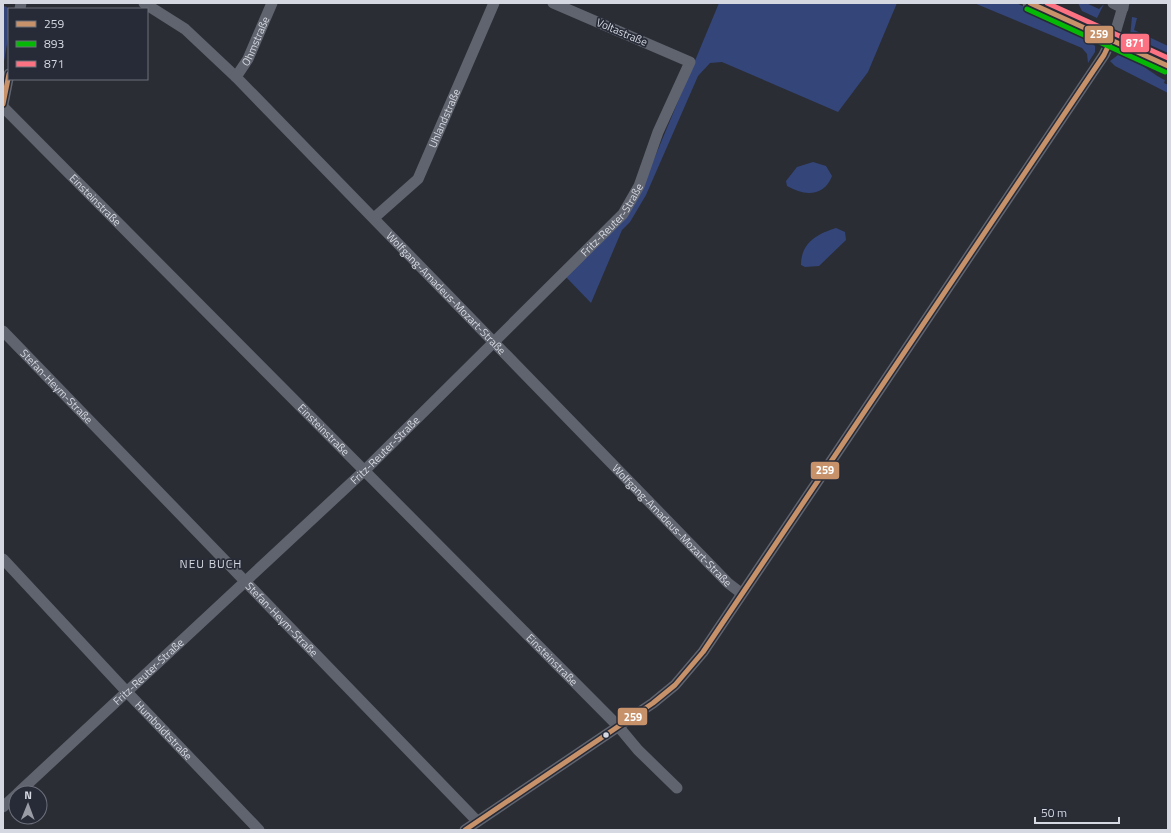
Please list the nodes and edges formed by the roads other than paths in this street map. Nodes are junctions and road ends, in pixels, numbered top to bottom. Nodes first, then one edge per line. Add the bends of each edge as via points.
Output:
1 (144, 3) edge
2 (272, 3) edge
3 (494, 3) edge
4 (553, 3) edge
5 (1030, 3) edge
6 (1120, 5) edge
7 (1111, 40) junction
8 (690, 62) joint
9 (1168, 66) edge
10 (236, 77) junction
11 (8, 79) edge
12 (3, 104) edge
13 (3, 107) edge
14 (374, 218) junction
15 (3, 331) edge
16 (494, 342) junction
17 (365, 470) junction
18 (3, 559) edge
19 (246, 582) junction
20 (741, 593) junction
21 (126, 691) junction
22 (618, 726) junction
23 (27, 785) edge
24 (677, 788) dead end
25 (477, 821) junction
26 (259, 830) edge
27 (465, 830) edge

1 - 10 street, Wolfgang-Amadeus-Mozart-Straße via 185,29
2 - 10 street, Ohmstraße via 248,59
3 - 14 street, Uhlandstraße via 418,179
4 - 8 street, Voltastraße
5 - 7 main road
6 - 7 street
7 - 9 main road
7 - 20 street
8 - 16 street, Fritz-Reuter-Straße via 658,132 639,186 623,214
10 - 14 street, Wolfgang-Amadeus-Mozart-Straße
11 - 12 street
13 - 17 street, Einsteinstraße
14 - 16 street, Wolfgang-Amadeus-Mozart-Straße
15 - 19 street, Stefan-Heym-Straße
16 - 17 street, Fritz-Reuter-Straße
16 - 20 street, Wolfgang-Amadeus-Mozart-Straße via 728,583
17 - 19 street, Fritz-Reuter-Straße
17 - 22 street, Einsteinstraße
18 - 21 street, Humboldtstraße
19 - 21 street, Fritz-Reuter-Straße
19 - 25 street, Stefan-Heym-Straße
20 - 22 street via 686,674 653,703
21 - 23 street, Fritz-Reuter-Straße
21 - 26 street, Humboldtstraße
22 - 24 street, Einsteinstraße via 638,750
22 - 25 street
25 - 27 street

